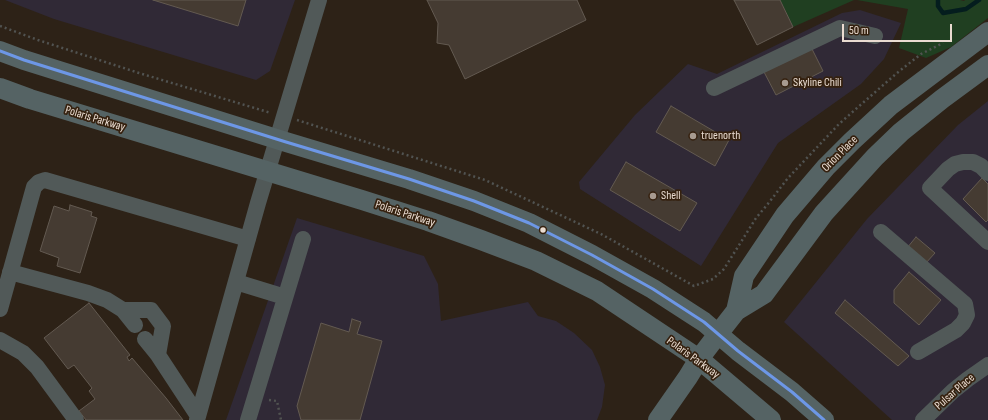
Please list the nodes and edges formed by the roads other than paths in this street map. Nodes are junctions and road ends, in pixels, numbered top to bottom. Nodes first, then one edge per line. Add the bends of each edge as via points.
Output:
1 (319, 0) edge
2 (988, 32) edge
3 (875, 36) dead end
4 (0, 51) edge
5 (988, 65) edge
6 (0, 88) edge
7 (714, 88) dead end
8 (277, 140) junction
9 (268, 172) junction
10 (988, 173) edge
11 (881, 232) dead end
12 (248, 239) junction
13 (303, 239) dead end
14 (988, 242) edge
15 (10, 272) junction
16 (236, 282) junction
17 (285, 297) junction
18 (0, 309) edge
19 (122, 310) junction
20 (736, 311) junction
21 (134, 325) dead end
22 (718, 334) junction
23 (146, 339) dead end
24 (0, 340) edge
25 (918, 352) dead end
26 (158, 355) junction
27 (699, 359) junction
28 (988, 365) edge
29 (198, 418) edge
30 (76, 420) edge
31 (248, 420) edge
32 (658, 420) edge
33 (771, 420) edge
34 (824, 420) edge
35 (923, 420) edge

1 - 8 street
2 - 20 main road, Orion Place via 891,105 826,167 785,215 744,276
3 - 7 street via 840,28
4 - 8 main road
5 - 20 main road, Orion Place via 936,103 875,157 824,213 764,294
6 - 9 main road, Polaris Parkway
8 - 9 street
8 - 22 main road via 409,179 529,223 653,289
9 - 12 street
9 - 27 main road, Polaris Parkway via 428,221 536,261 597,291
10 - 14 street via 973,162 955,164 930,188
11 - 25 street via 965,304 967,315 963,324
12 - 15 street via 45,180 34,187
12 - 16 street
13 - 17 street
15 - 18 street
15 - 19 street via 88,293 107,300
16 - 17 street
16 - 29 street
17 - 31 street
19 - 21 street
19 - 26 street via 151,310 163,326
20 - 22 main road, Orion Place
22 - 27 main road, Orion Place
22 - 34 main road
23 - 26 street
24 - 30 street via 23,352
26 - 29 street
27 - 32 main road, Orion Place
27 - 33 main road, Polaris Parkway
28 - 35 street, Pulsar Place via 953,391

